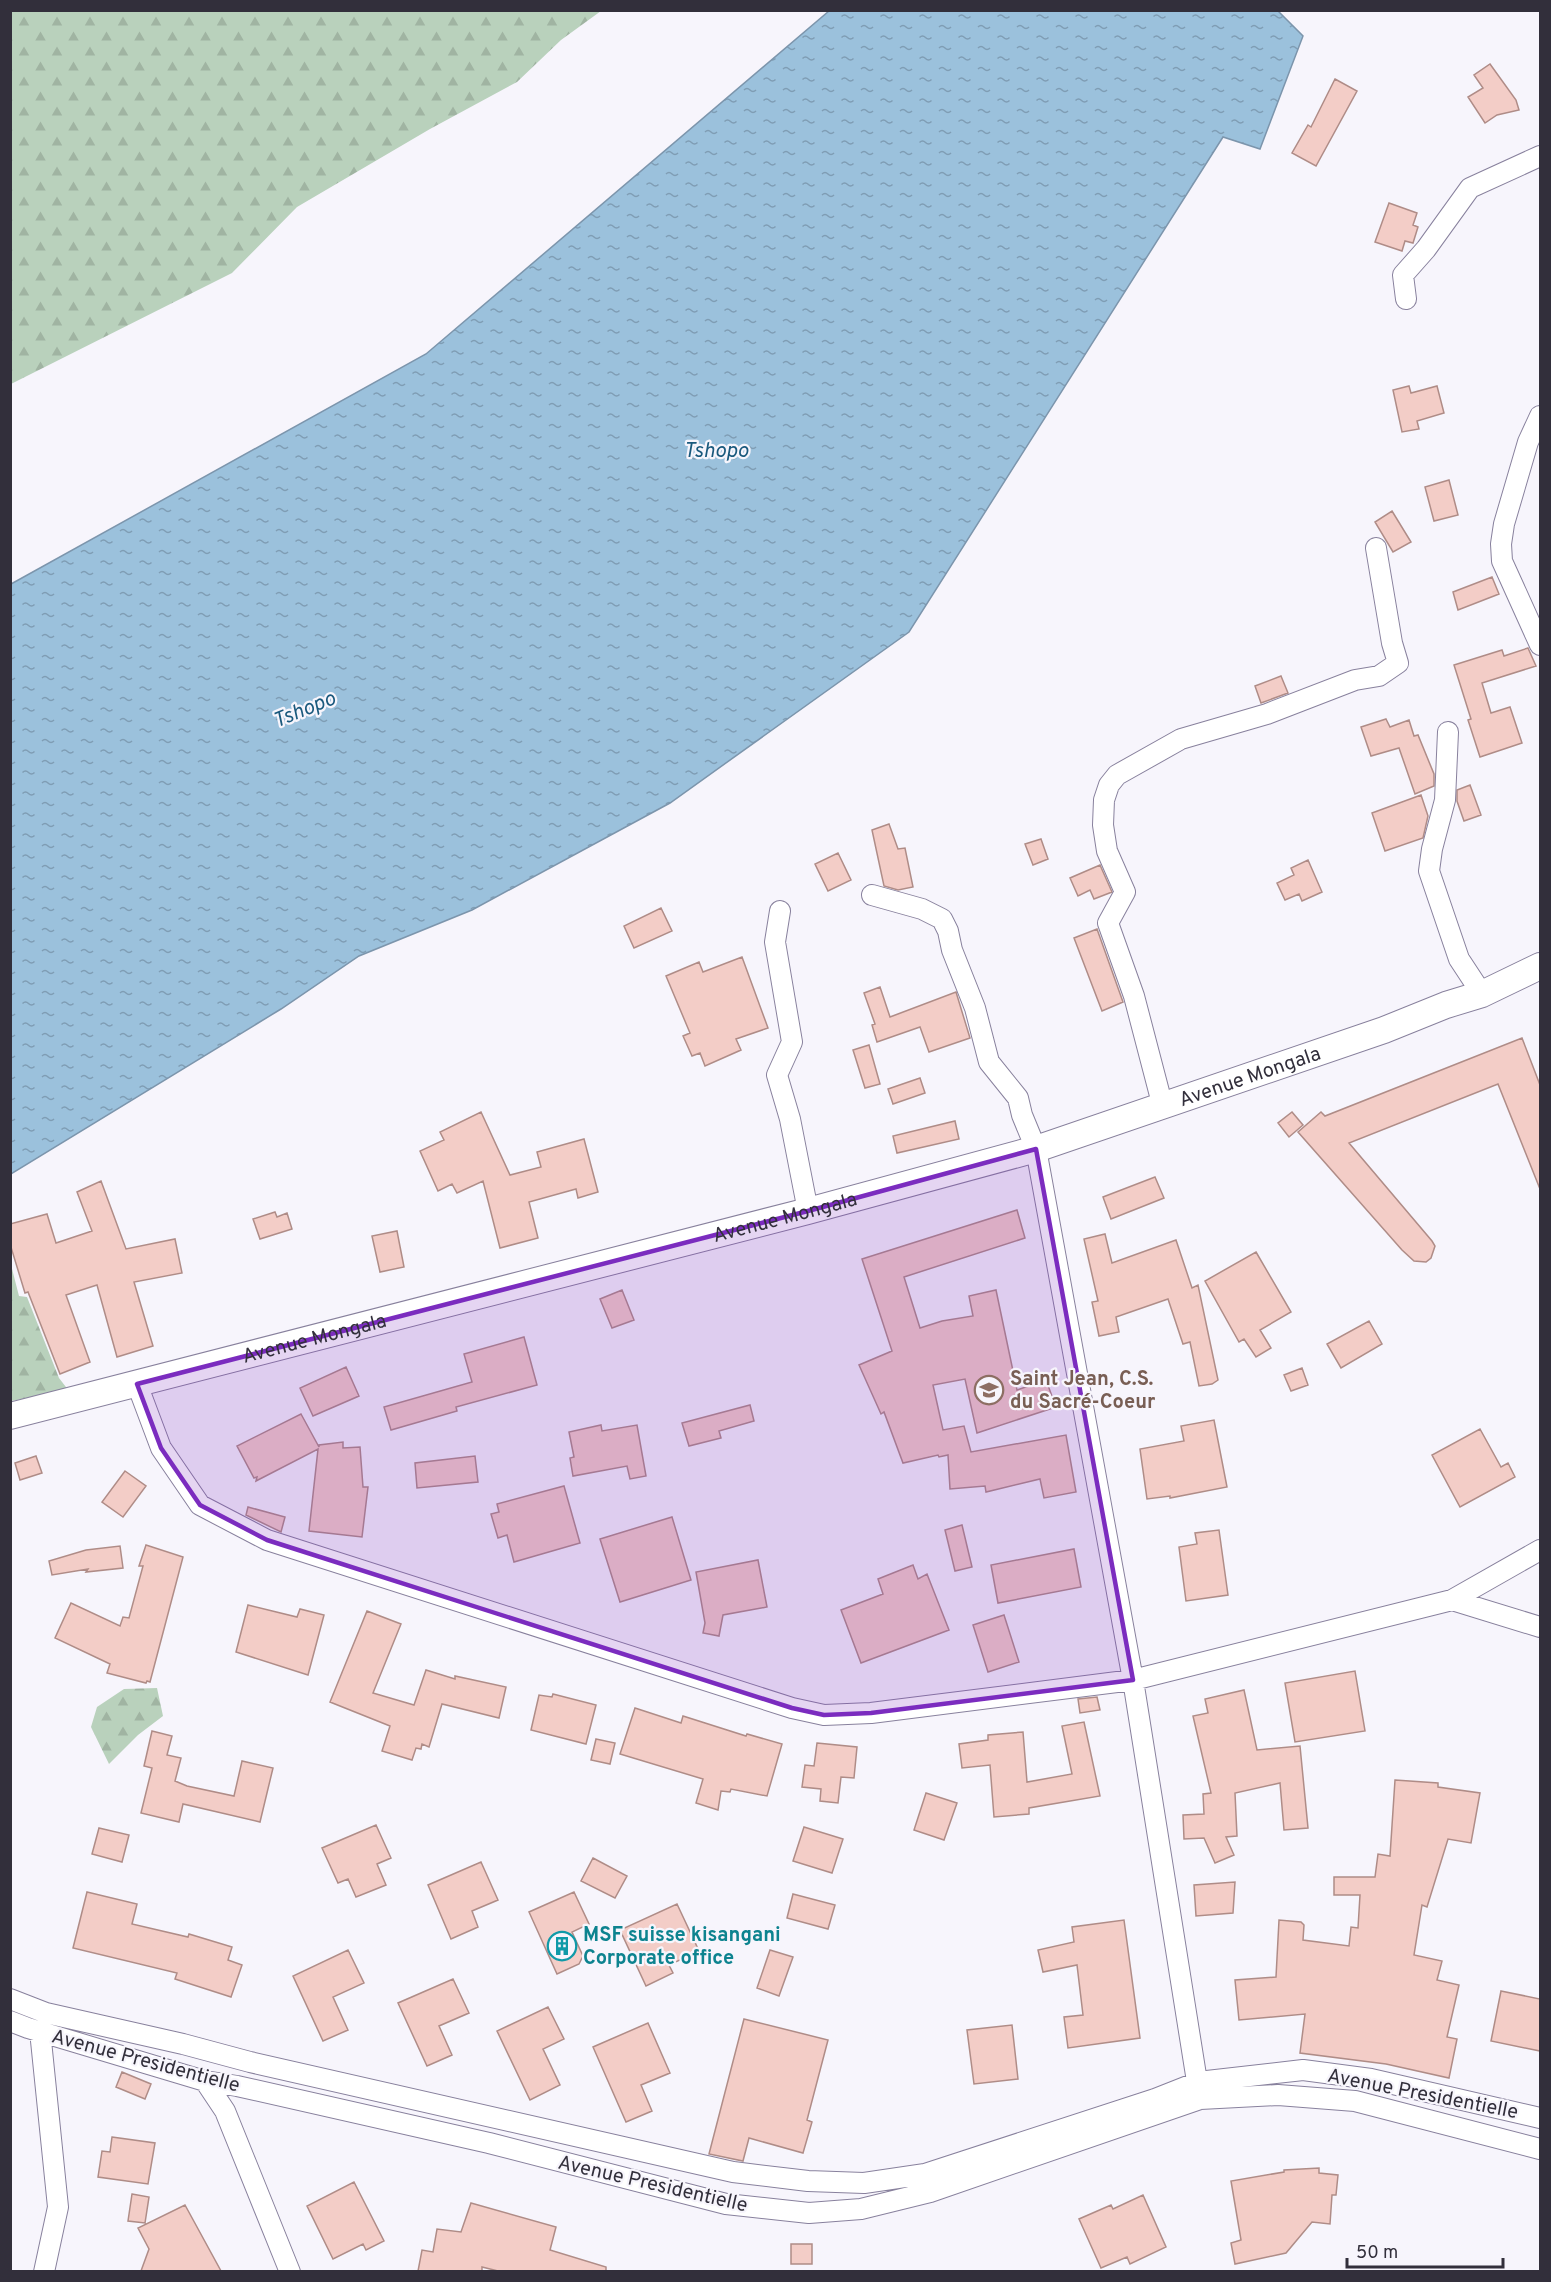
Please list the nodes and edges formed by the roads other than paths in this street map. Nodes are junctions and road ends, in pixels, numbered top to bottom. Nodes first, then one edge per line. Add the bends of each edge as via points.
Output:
1 (1540, 156) edge
2 (1406, 299) dead end
3 (1540, 416) edge
4 (1376, 548) dead end
5 (1540, 645) edge
6 (1448, 732) dead end
7 (872, 895) dead end
8 (780, 911) dead end
9 (1540, 966) edge
10 (1482, 994) junction
11 (1163, 1107) junction
12 (1036, 1149) junction
13 (808, 1211) junction
14 (137, 1384) junction
15 (10, 1416) edge
16 (1540, 1551) edge
17 (1452, 1600) junction
18 (1540, 1627) edge
19 (1133, 1680) junction
20 (10, 1999) edge
21 (10, 2021) edge
22 (40, 2031) junction
23 (250, 2062) junction
24 (205, 2080) junction
25 (237, 2086) junction
26 (1199, 2090) junction
27 (1540, 2118) edge
28 (1540, 2149) edge
29 (733, 2172) junction
30 (927, 2183) junction
31 (726, 2204) junction
32 (44, 2271) edge
33 (290, 2271) edge

1 - 2 street via 1470,188 1403,275
3 - 5 street via 1528,442 1501,544 1502,561
4 - 11 street via 1398,663 1379,676 1354,680 1267,714 1180,739 1117,775 1109,785 1103,825 1107,851 1125,892 1108,923 1134,996
6 - 10 street via 1445,800 1429,871 1459,959
7 - 12 street via 942,919 975,1008 989,1062 1018,1098
8 - 13 street via 775,942 792,1042 777,1076 790,1119
9 - 10 street, Avenue Mongala
10 - 11 street, Avenue Mongala
11 - 12 street, Avenue Mongala
12 - 13 street, Avenue Mongala
12 - 19 street
13 - 14 street, Avenue Mongala
14 - 15 street, Avenue Mongala
14 - 19 street via 161,1448 200,1505 267,1540 792,1708 824,1715 871,1713
16 - 17 street
17 - 18 street
17 - 19 street
19 - 26 street
20 - 23 street, Avenue Presidentielle via 46,2013
21 - 22 street, Avenue Presidentielle
22 - 24 street, Avenue Presidentielle
22 - 32 street via 58,2208
23 - 25 street
23 - 29 street, Avenue Presidentielle
24 - 25 street, Avenue Presidentielle
24 - 33 street via 225,2111
25 - 31 street, Avenue Presidentielle
26 - 27 street, Avenue Presidentielle via 1303,2070 1371,2079
26 - 28 street, Avenue Presidentielle via 1354,2101
26 - 30 street, Avenue Presidentielle
29 - 30 street, Avenue Presidentielle via 808,2181
29 - 31 street
30 - 31 street, Avenue Presidentielle via 861,2209 819,2212

